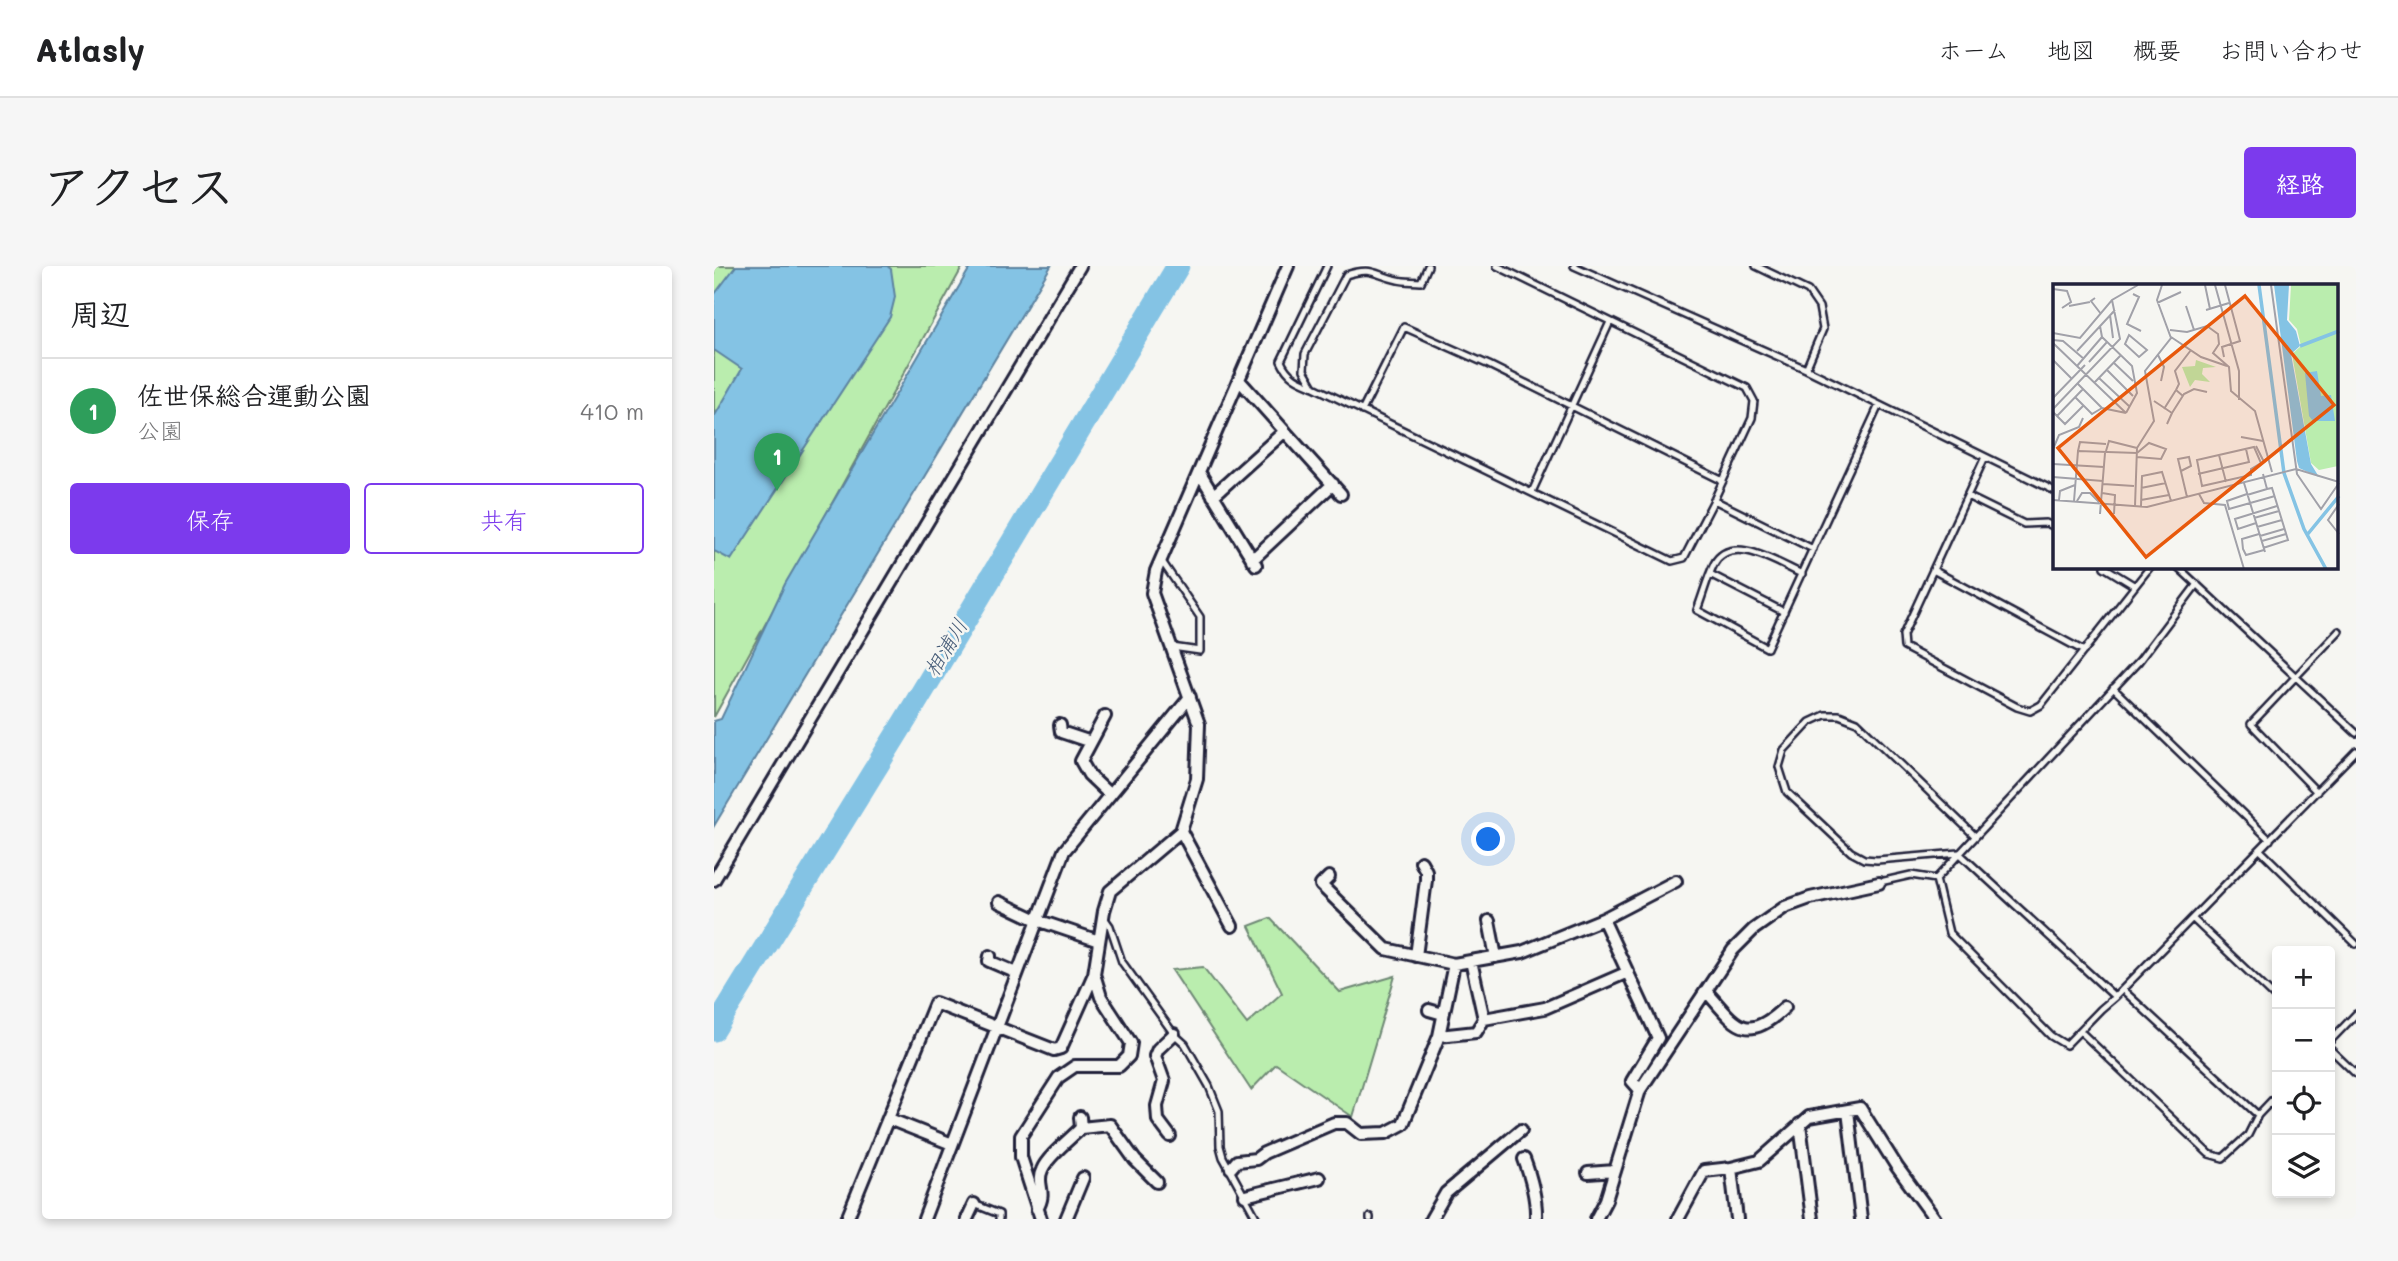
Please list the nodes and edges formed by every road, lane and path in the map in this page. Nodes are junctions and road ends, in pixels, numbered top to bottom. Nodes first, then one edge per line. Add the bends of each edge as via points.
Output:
1 (1080, 266) edge
2 (1288, 266) edge
3 (1327, 266) edge
4 (1428, 266) edge
5 (1497, 266) edge
6 (1574, 266) edge
7 (1756, 266) edge
8 (1373, 267) edge
9 (1610, 323) junction
10 (1806, 369) junction
11 (1239, 380) junction
12 (1314, 387) junction
13 (1879, 405) junction
14 (1570, 407) junction
15 (1362, 411) junction
16 (1285, 431) junction
17 (1985, 457) junction
18 (1199, 472) junction
19 (1723, 481) junction
20 (1333, 484) junction
21 (2053, 490) edge
22 (1532, 492) junction
23 (1341, 494) dead end
24 (1213, 496) junction
25 (1967, 496) junction
26 (1714, 500) junction
27 (2053, 526) edge
28 (1813, 549) junction
29 (1161, 560) junction
30 (2107, 569) edge
31 (2148, 569) edge
32 (2180, 569) edge
33 (1933, 570) junction
34 (1710, 574) junction
35 (1802, 574) junction
36 (2197, 584) junction
37 (2135, 586) junction
38 (1784, 612) junction
39 (2339, 631) dead end
40 (1172, 647) junction
41 (2084, 651) junction
42 (2296, 676) junction
43 (2113, 688) junction
44 (1190, 697) junction
45 (1105, 716) dead end
46 (1060, 725) dead end
47 (2356, 733) edge
48 (1091, 742) junction
49 (2356, 751) edge
50 (2316, 792) junction
51 (1110, 795) junction
52 (1181, 831) junction
53 (1975, 836) junction
54 (2270, 840) junction
55 (2260, 850) junction
56 (1959, 853) junction
57 (1421, 862) dead end
58 (1329, 877) dead end
59 (1936, 879) junction
60 (714, 880) edge
61 (1676, 881) dead end
62 (1879, 883) joint
63 (999, 902) dead end
64 (1103, 916) junction
65 (1603, 919) junction
66 (2193, 919) junction
67 (1037, 920) junction
68 (1489, 921) dead end
69 (1231, 926) dead end
70 (1099, 942) junction
71 (2356, 943) edge
72 (1416, 956) junction
73 (1496, 957) junction
74 (989, 961) dead end
75 (1471, 961) junction
76 (1454, 964) junction
77 (1628, 972) junction
78 (1017, 973) junction
79 (1094, 974) junction
80 (2124, 991) junction
81 (1706, 992) junction
82 (2272, 994) edge
83 (2115, 997) junction
84 (1785, 1007) dead end
85 (1429, 1010) dead end
86 (1444, 1014) junction
87 (2356, 1014) edge
88 (1484, 1019) junction
89 (996, 1028) junction
90 (2080, 1031) junction
91 (1174, 1034) junction
92 (1439, 1036) junction
93 (2335, 1036) edge
94 (2335, 1054) edge
95 (2356, 1074) edge
96 (1640, 1090) junction
97 (1400, 1100) dead end
98 (2272, 1100) edge
99 (1412, 1104) junction
100 (1848, 1111) junction
101 (2258, 1115) junction
102 (889, 1119) junction
103 (1800, 1124) junction
104 (1521, 1130) dead end
105 (1170, 1136) dead end
106 (952, 1144) junction
107 (1524, 1159) dead end
108 (1231, 1168) junction
109 (1731, 1168) junction
110 (1615, 1171) junction
111 (1588, 1172) dead end
112 (1083, 1178) dead end
113 (1319, 1178) dead end
114 (1157, 1182) dead end
115 (1245, 1196) junction
116 (974, 1204) joint
117 (1039, 1214) edge
118 (847, 1219) edge
119 (924, 1219) edge
120 (967, 1219) edge
121 (999, 1219) edge
122 (1066, 1219) edge
123 (1258, 1219) edge
124 (1431, 1219) edge
125 (1536, 1219) edge
126 (1597, 1219) edge
127 (1678, 1219) edge
128 (1737, 1219) edge
129 (1812, 1219) edge
130 (1861, 1219) edge
131 (1935, 1219) edge

1 - 60 street
2 - 11 street
3 - 12 lane via 1282,361 1295,379
4 - 8 lane via 1421,282 1396,280
5 - 9 lane
6 - 10 lane
7 - 10 lane via 1808,291 1819,307 1823,329
8 - 12 lane via 1359,267 1346,275 1305,354 1304,370
9 - 14 lane
9 - 19 lane via 1747,388 1754,401 1752,418
10 - 13 lane
11 - 16 street
11 - 18 street
12 - 15 lane
13 - 17 lane
13 - 28 lane
14 - 15 lane via 1404,327
14 - 19 lane
14 - 22 lane
15 - 22 lane
16 - 20 street
16 - 24 street
17 - 21 lane
17 - 25 lane
18 - 24 street
18 - 29 street
19 - 26 lane
20 - 23 street
20 - 24 street via 1254,563
22 - 26 lane via 1672,561 1684,558
25 - 27 lane via 2024,524
25 - 33 lane
26 - 28 lane
28 - 35 lane
29 - 40 street via 1152,593
29 - 40 lane via 1200,617 1200,651
30 - 37 lane
31 - 37 lane
32 - 36 lane
33 - 41 lane
33 - 41 lane via 1903,635 1904,647 2030,711 2041,705
34 - 35 lane via 1715,561 1738,548
34 - 38 lane
34 - 38 lane via 1697,610 1767,648
35 - 38 lane
36 - 42 lane
36 - 43 lane
37 - 41 lane
39 - 42 lane
40 - 44 street
42 - 47 lane
42 - 50 lane via 2250,724
43 - 53 lane
43 - 54 lane
44 - 51 street
44 - 52 street via 1199,724 1197,779
45 - 48 street
46 - 48 street via 1061,732
48 - 51 street via 1081,761
49 - 50 lane
50 - 54 lane
51 - 67 street via 1064,851
52 - 64 street via 1110,891
52 - 69 street
53 - 56 lane
53 - 56 lane via 1857,722 1825,715 1810,722 1784,750 1779,767 1787,792 1851,852 1877,860
54 - 55 lane
55 - 66 lane
55 - 71 lane
56 - 59 lane
56 - 83 lane
57 - 72 street via 1426,880
58 - 72 street via 1321,885 1386,949
59 - 62 lane via 1911,875
59 - 90 lane via 1949,933 2051,1036 2066,1045
61 - 65 street via 1667,892
62 - 81 street via 1785,907 1733,950
63 - 67 street
64 - 70 street
64 - 91 lane via 1122,962
65 - 73 street via 1522,952
65 - 77 street
66 - 80 lane
66 - 82 lane
67 - 70 street
67 - 78 street
68 - 73 street
70 - 79 street
72 - 76 street
73 - 75 street
74 - 78 street
75 - 76 street
75 - 88 street
76 - 86 street
77 - 88 street via 1545,1008
77 - 96 street via 1658,1038 1632,1081
78 - 89 street
79 - 89 street via 1061,1048 1054,1050
79 - 117 street via 1101,997 1131,1043 1129,1056 1119,1066 1075,1066 1059,1077 1034,1112 1021,1136 1021,1157
80 - 83 lane
80 - 101 lane
81 - 84 street via 1736,1024 1746,1028 1759,1027
81 - 96 street
83 - 90 lane
85 - 86 street
86 - 92 street
87 - 93 lane
88 - 92 street via 1476,1032
89 - 102 street via 935,1003
89 - 106 street
90 - 101 lane via 2209,1154 2223,1158 2248,1135
91 - 105 street via 1155,1056 1164,1081 1158,1120
91 - 108 lane via 1185,1044 1209,1086 1219,1111 1220,1146
92 - 99 street
94 - 95 lane
96 - 110 street
97 - 99 street
98 - 101 lane
99 - 108 street via 1402,1124 1386,1133 1361,1134 1347,1123 1334,1122 1256,1158 1237,1161
100 - 103 street via 1809,1117
100 - 130 street
100 - 131 street via 1860,1108
102 - 106 street
102 - 118 street
103 - 109 street via 1759,1161
103 - 129 street
104 - 124 street via 1446,1193
106 - 119 street
107 - 125 street via 1537,1206
108 - 115 lane
109 - 127 street via 1704,1171
109 - 128 street
110 - 111 street
110 - 126 street
112 - 122 street
113 - 115 street
114 - 117 street via 1110,1125 1080,1123 1042,1169
115 - 123 lane
116 - 120 street
116 - 121 lane via 999,1214

